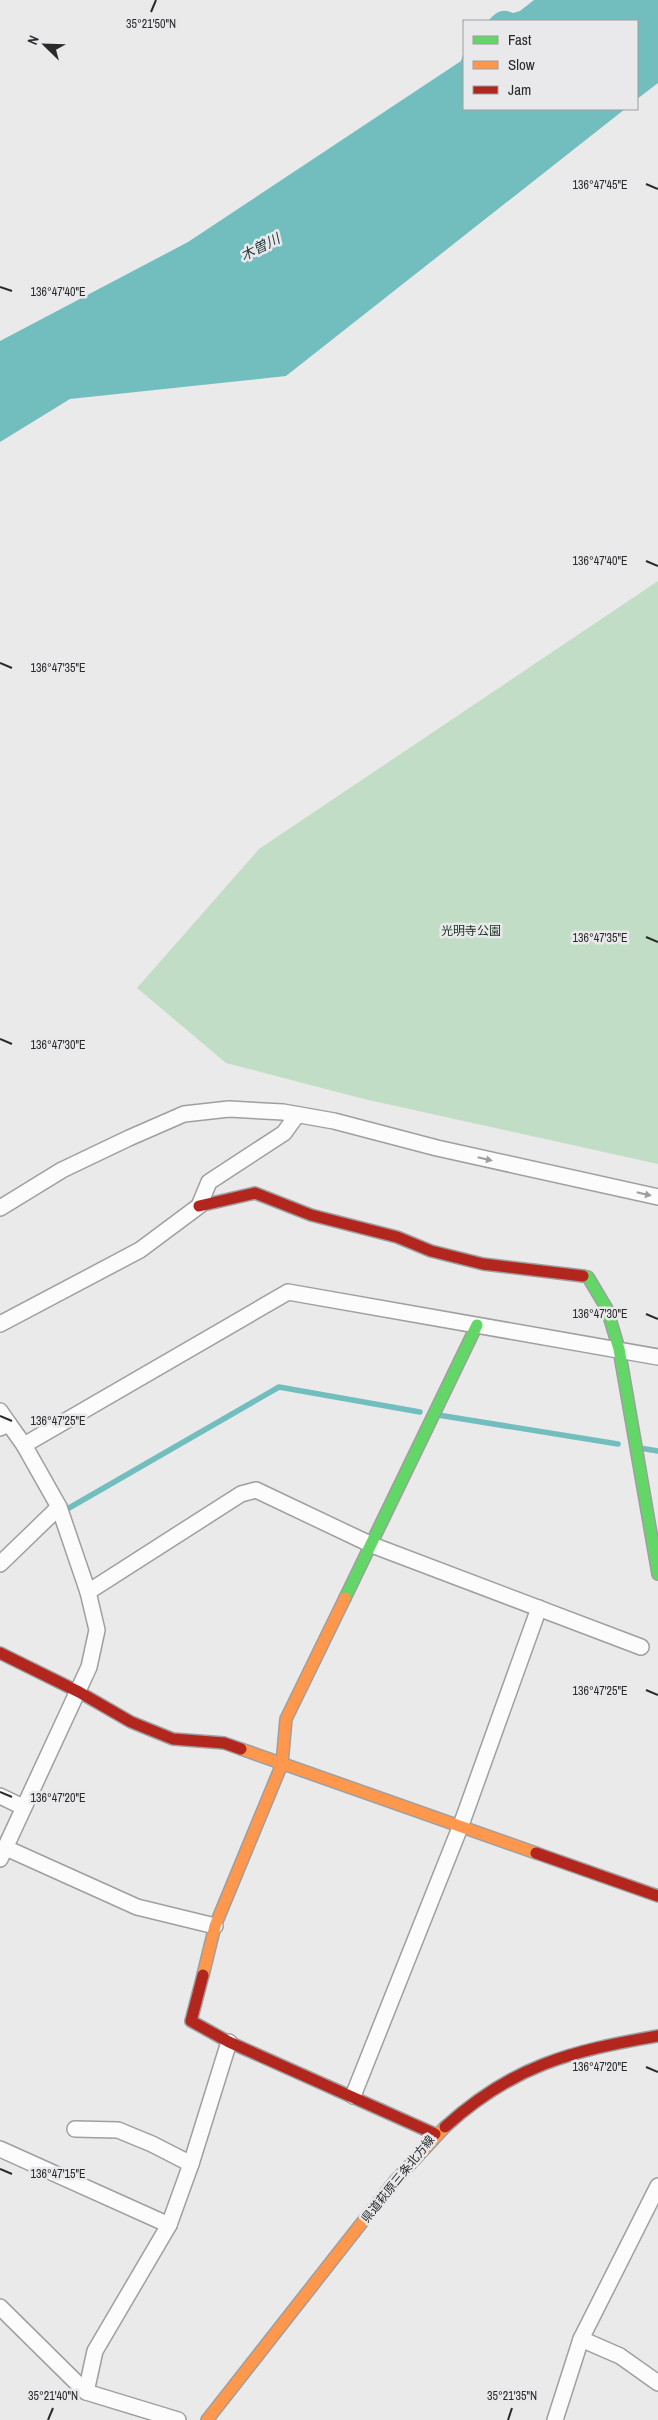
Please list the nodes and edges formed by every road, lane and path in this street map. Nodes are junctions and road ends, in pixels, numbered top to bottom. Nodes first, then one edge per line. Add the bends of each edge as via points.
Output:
1 (297, 1115) junction
2 (658, 1197) edge
3 (199, 1206) junction
4 (0, 1208) edge
5 (0, 1324) edge
6 (477, 1325) junction
7 (619, 1349) junction
8 (658, 1356) edge
9 (0, 1411) edge
10 (5, 1426) edge
11 (24, 1445) junction
12 (59, 1507) junction
13 (372, 1545) junction
14 (0, 1564) edge
15 (658, 1574) edge
16 (88, 1592) junction
17 (539, 1608) junction
18 (641, 1647) dead end
19 (0, 1653) edge
20 (79, 1692) junction
21 (282, 1764) junction
22 (0, 1796) edge
23 (24, 1807) junction
24 (461, 1825) junction
25 (3, 1853) edge
26 (658, 1896) edge
27 (215, 1926) junction
28 (658, 2036) edge
29 (229, 2042) junction
30 (353, 2096) junction
31 (75, 2130) dead end
32 (435, 2134) junction
33 (0, 2149) edge
34 (191, 2164) junction
35 (658, 2186) edge
36 (169, 2225) junction
37 (0, 2307) edge
38 (581, 2340) junction
39 (658, 2383) edge
40 (86, 2392) junction
41 (178, 2420) edge
42 (208, 2420) edge
43 (555, 2420) edge

1 -> 2 street
1 - 3 street via 284,1133 209,1182
1 - 4 street via 229,1109 184,1114 62,1170
3 - 5 street via 140,1250
3 - 7 street via 255,1193 311,1215 397,1237 431,1251 483,1264 588,1277 607,1309
6 - 7 street
6 - 11 street via 288,1292
6 - 13 street
7 - 8 street
7 - 15 street
9 - 10 street
10 - 11 street
11 - 12 street
12 - 14 street
12 - 16 street
13 - 16 street via 256,1490 241,1494
13 - 17 street
13 - 21 street via 286,1719
16 - 20 street via 97,1630 89,1667
17 - 18 street
17 - 24 street
19 - 20 street
20 - 21 street via 130,1722 173,1739 224,1742
20 - 23 street
21 - 24 street
21 - 27 street
22 - 23 street
23 - 25 street
24 - 26 street
24 - 30 street
25 - 27 street via 137,1907
27 - 29 street via 191,2021
28 - 32 street, 県道萩原三条北方線 via 572,2053 517,2074 462,2110
29 - 30 street
29 - 34 street
30 - 32 street
31 - 34 street via 118,2130
32 - 42 street, 県道萩原三条北方線 via 396,2178
33 - 36 street
34 - 36 street
35 - 38 street
36 - 40 street via 95,2351
37 - 40 street
38 - 39 street via 620,2356
38 - 43 street
40 - 41 street

